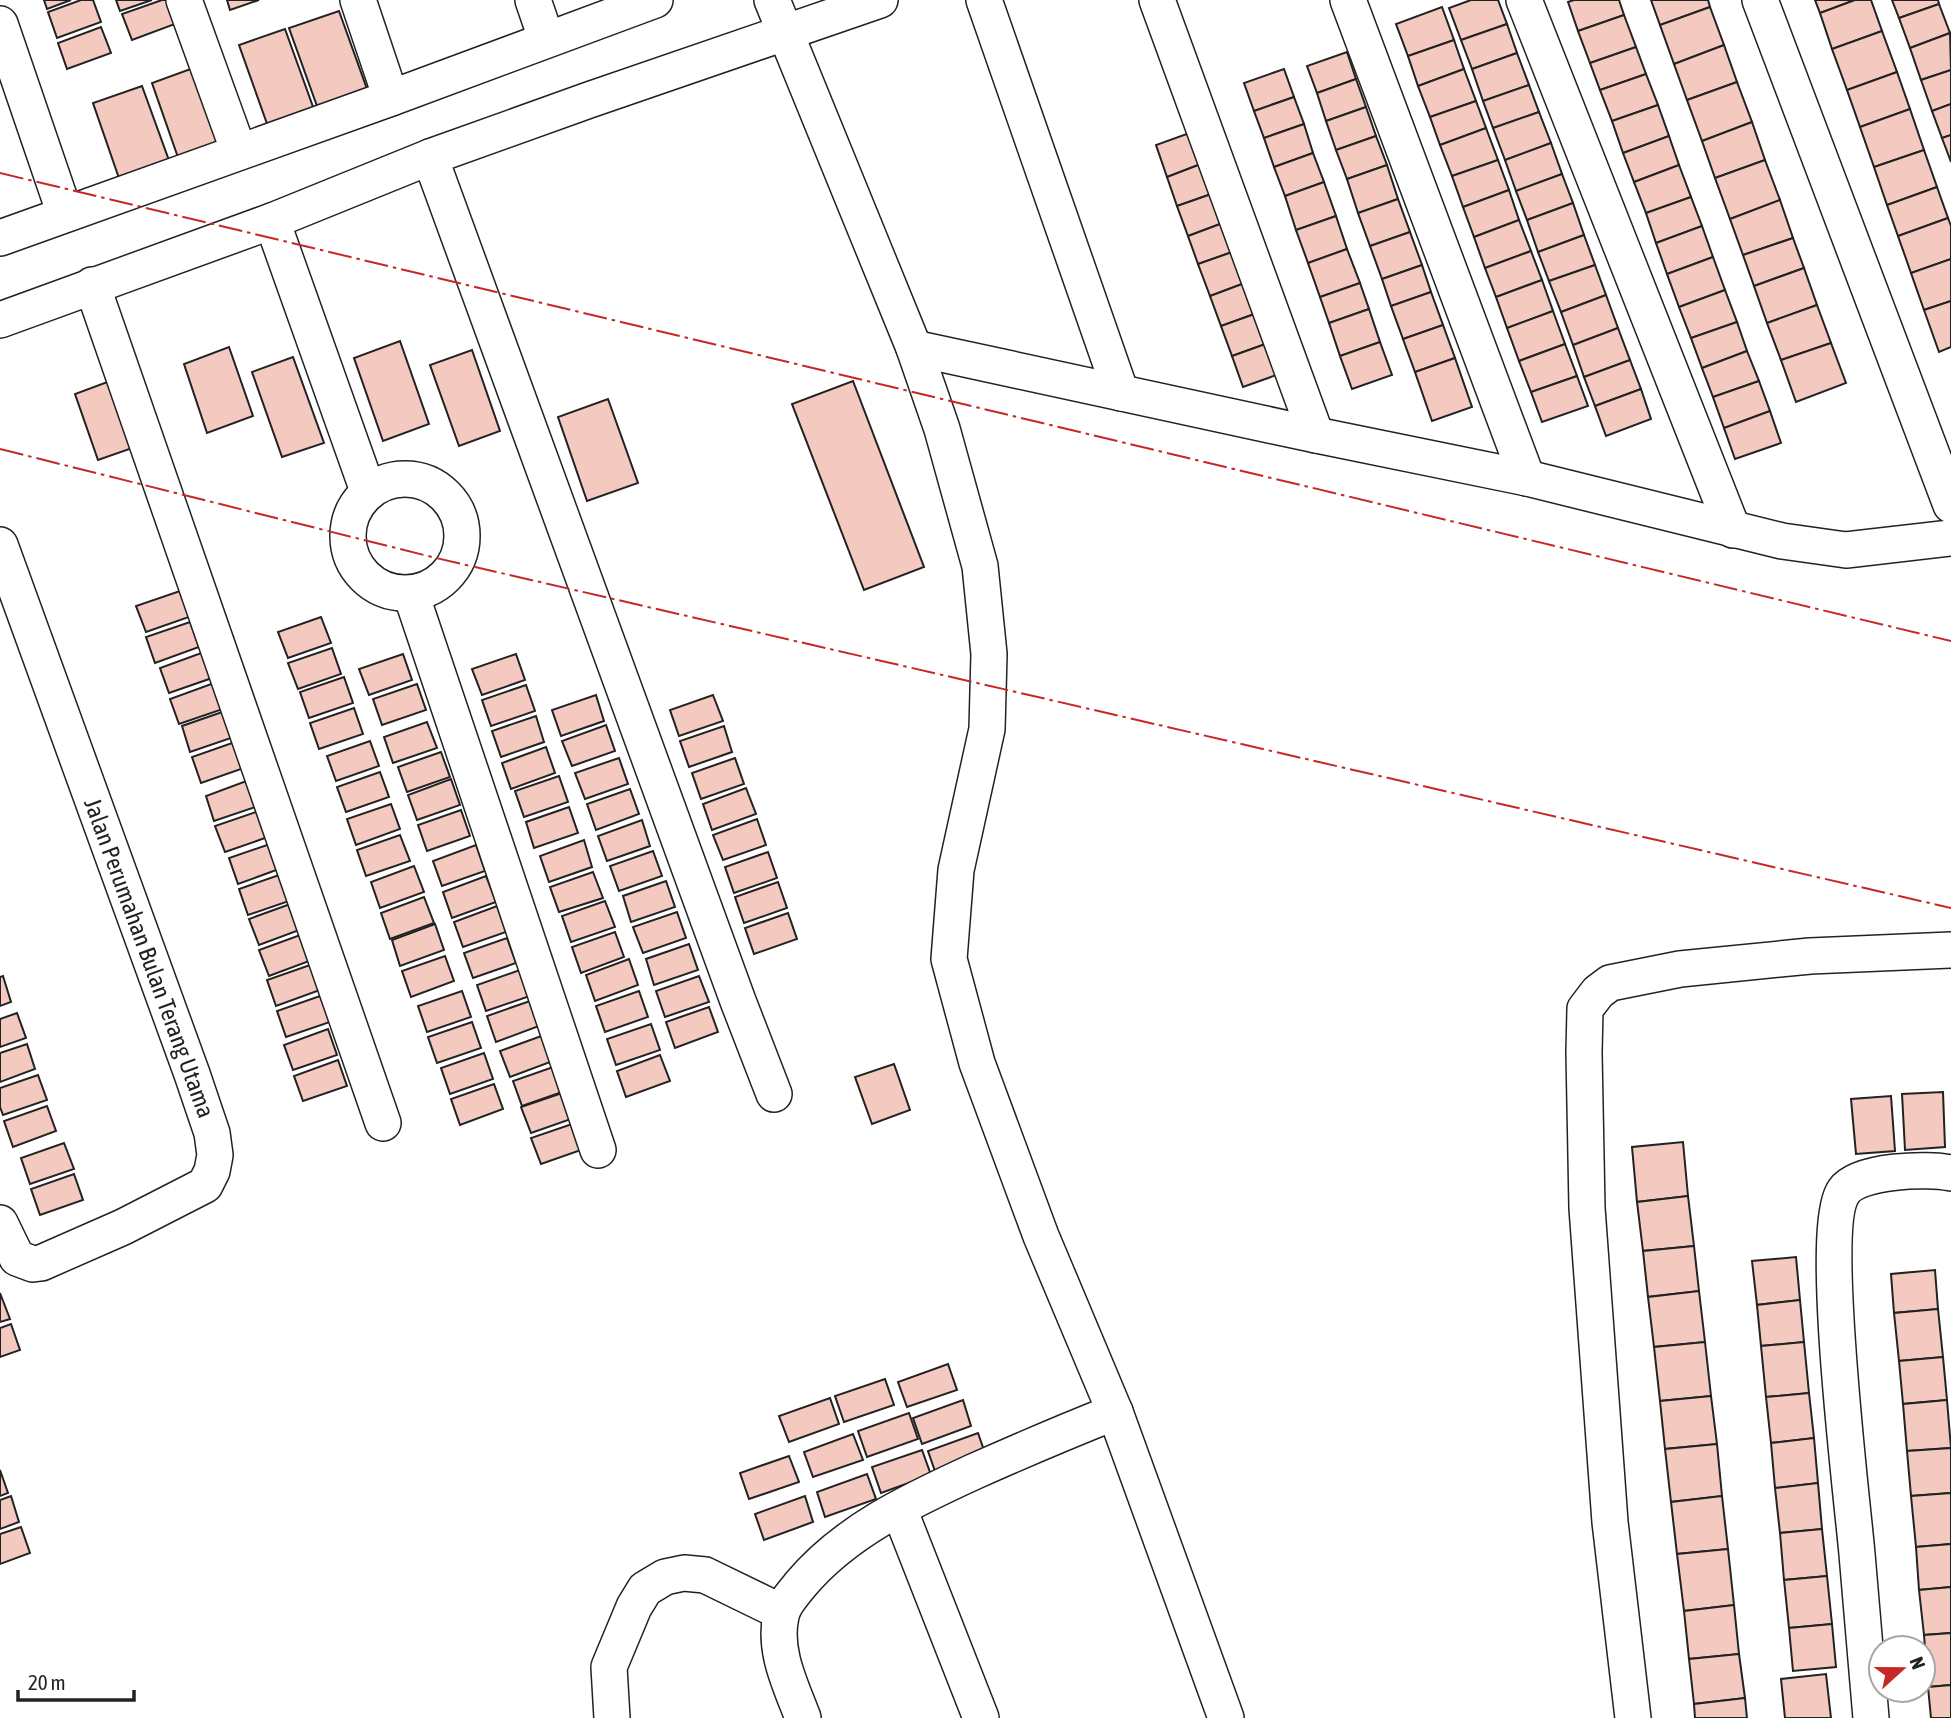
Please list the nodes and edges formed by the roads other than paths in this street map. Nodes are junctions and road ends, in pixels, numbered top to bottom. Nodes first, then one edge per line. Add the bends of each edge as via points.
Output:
1 (184, 0) edge
2 (358, 0) edge
3 (533, 0) edge
4 (654, 0) edge
5 (772, 0) edge
6 (880, 0) edge
7 (984, 0) edge
8 (1157, 0) edge
9 (1348, 0) edge
10 (1524, 0) edge
11 (1760, 0) edge
12 (0, 24) edge
13 (784, 33) junction
14 (546, 38) junction
15 (391, 98) junction
16 (239, 152) junction
17 (430, 157) junction
18 (65, 214) junction
19 (272, 221) junction
20 (0, 238) edge
21 (92, 285) junction
22 (0, 320) edge
23 (914, 348) junction
24 (1121, 393) junction
25 (1316, 435) junction
26 (1527, 478) junction
27 (368, 491) junction
28 (1951, 505) edge
29 (1733, 530) junction
30 (1951, 538) edge
31 (0, 545) edge
32 (411, 594) junction
33 (1951, 950) edge
34 (774, 1094) dead end
35 (383, 1123) dead end
36 (598, 1150) dead end
37 (1951, 1173) edge
38 (0, 1223) edge
39 (1115, 1412) junction
40 (899, 1509) junction
41 (781, 1612) junction
42 (612, 1718) edge
43 (803, 1718) edge
44 (981, 1718) edge
45 (1226, 1718) edge
46 (1633, 1718) edge
47 (1871, 1718) edge

1 - 16 street
2 - 15 street
3 - 14 street
4 - 14 street
5 - 13 street
6 - 13 street
7 - 24 street
8 - 25 street
9 - 26 street
10 - 29 street
11 - 28 street
12 - 18 street
13 - 17 street
13 - 23 street
14 - 15 street
15 - 16 street
16 - 18 street
17 - 19 street
17 - 34 street
18 - 20 street
19 - 21 street
19 - 27 street
21 - 22 street
21 - 35 street
23 - 24 street
23 - 39 street via 980,566 989,654 987,729 956,870 949,959 977,1063 1041,1236
24 - 25 street
25 - 26 street
26 - 29 street
27 - 32 street via 351,515 347,544 358,572 382,590
27 - 32 street via 396,478 426,482 450,501 463,529 458,559 439,583
29 - 30 street via 1846,550
31 - 38 street, Jalan Perumahan Bulan Terang Utama via 192,1074 215,1156 205,1185 41,1263 17,1258
32 - 36 street
33 - 46 street via 1810,956 1680,969 1610,983 1586,1009 1587,1208 1610,1522
37 - 47 street via 1874,1175 1846,1188 1837,1210 1837,1342
39 - 40 street via 1043,1440
39 - 45 street
40 - 41 street via 817,1564
40 - 44 street
41 - 42 street via 705,1575 665,1577 645,1589 609,1667
41 - 43 street via 779,1648

